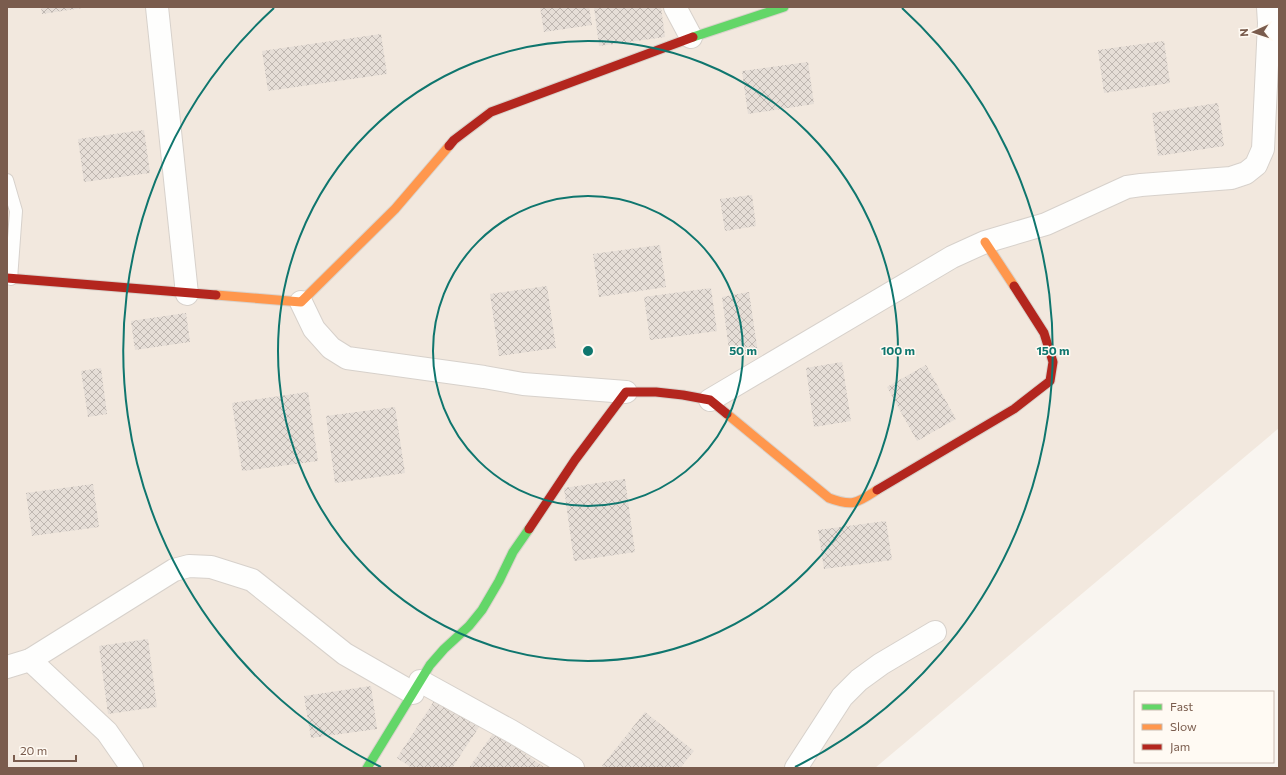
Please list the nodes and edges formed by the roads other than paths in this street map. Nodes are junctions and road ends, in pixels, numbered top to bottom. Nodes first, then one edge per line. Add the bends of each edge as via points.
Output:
1 (157, 7) edge
2 (675, 7) edge
3 (784, 7) edge
4 (1272, 17) edge
5 (691, 37) junction
6 (7, 180) edge
7 (985, 242) junction
8 (9, 278) edge
9 (187, 294) junction
10 (301, 302) junction
11 (626, 392) junction
12 (710, 400) junction
13 (935, 632) dead end
14 (30, 660) junction
15 (7, 667) edge
16 (417, 687) junction
17 (132, 768) edge
18 (368, 768) edge
19 (573, 768) edge
20 (796, 768) edge

1 - 9 street
2 - 5 street
3 - 5 street
4 - 7 street via 1263,149 1256,165 1246,173 1231,178 1127,188 1046,224
5 - 10 street via 491,112 454,140 395,209
6 - 8 lane via 16,211
7 - 12 street via 952,257
7 - 12 street via 1044,333 1053,362 1050,380 1014,409 858,502 842,503 829,498
8 - 9 street
9 - 10 street
10 - 11 street via 314,329 331,348 348,358 523,384
11 - 12 street via 656,392
11 - 16 street via 575,460 513,552 479,613 437,656
13 - 20 street via 880,664 859,680 842,697
14 - 15 street
14 - 16 street via 174,570 189,566 212,567 252,580 346,654
14 - 17 street via 107,732
16 - 18 street
16 - 19 street via 511,731

